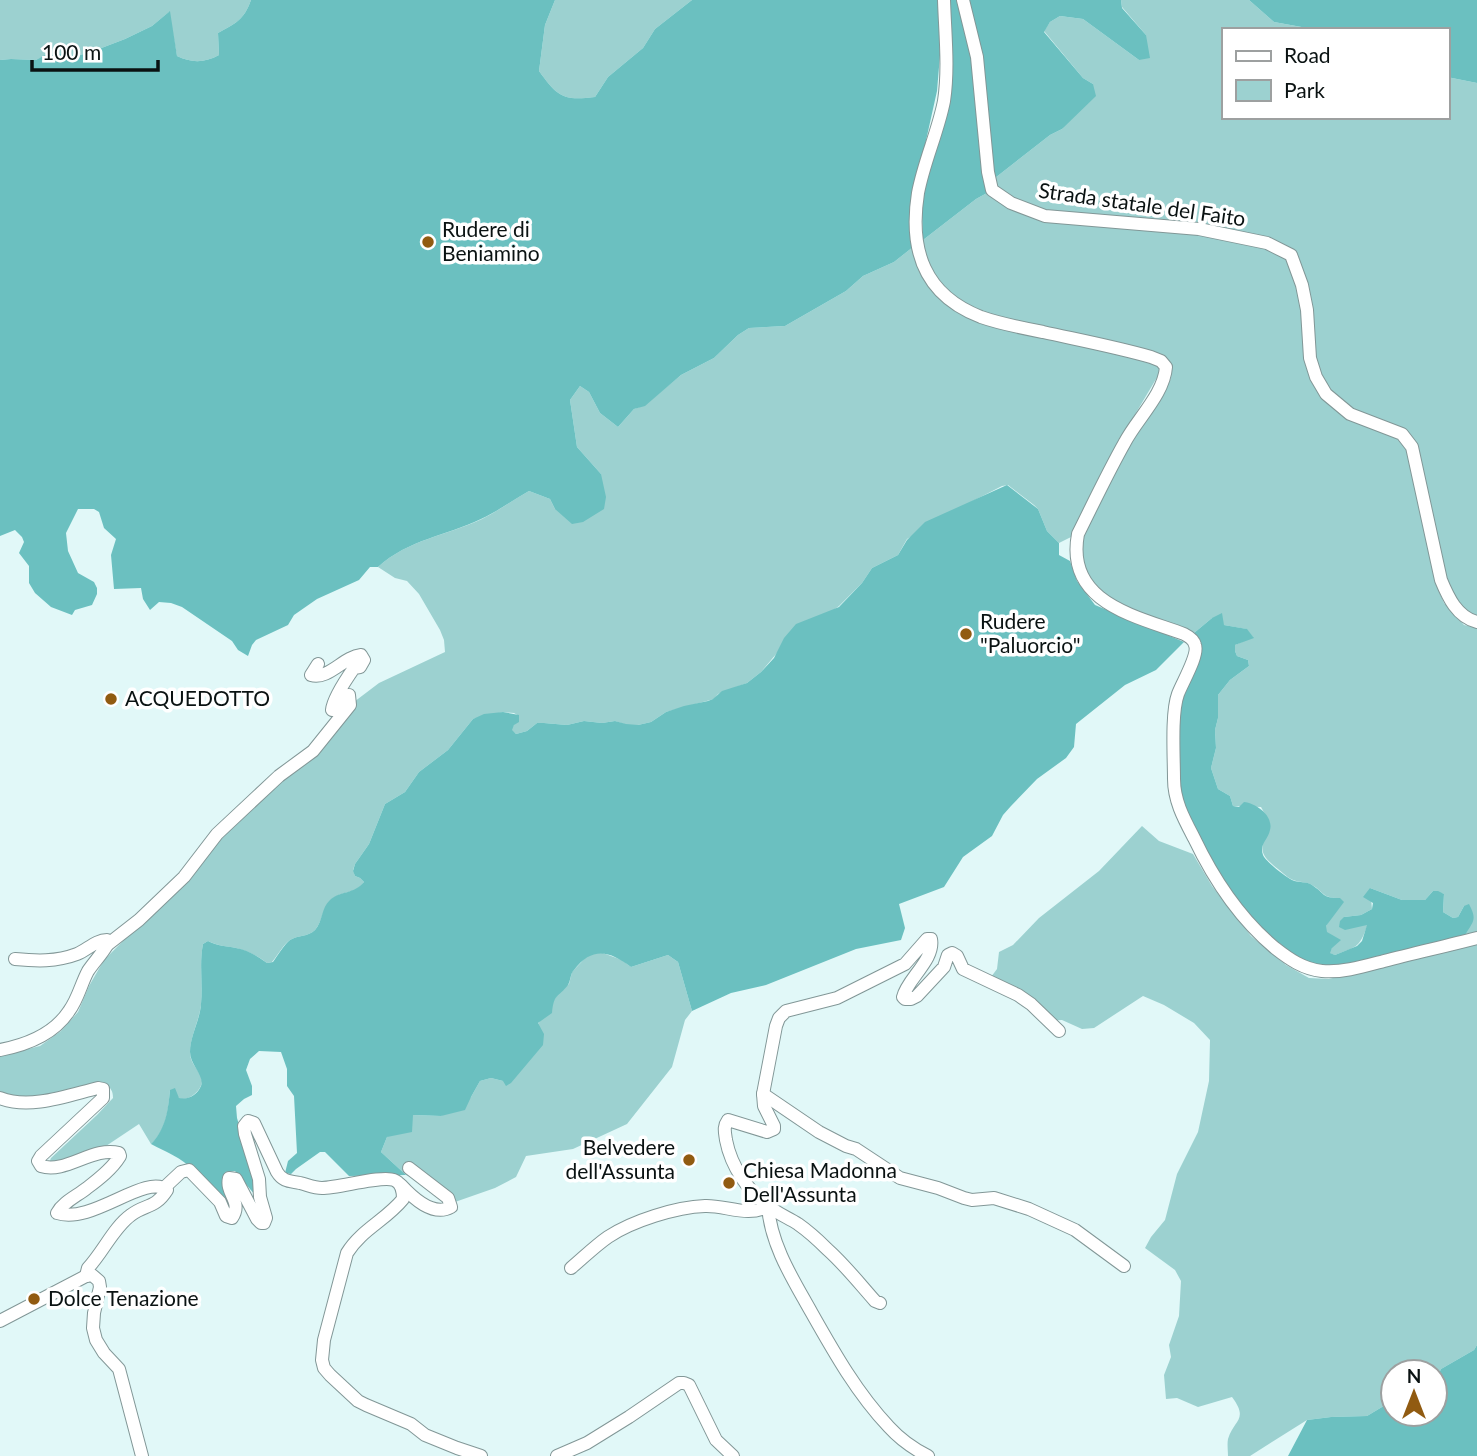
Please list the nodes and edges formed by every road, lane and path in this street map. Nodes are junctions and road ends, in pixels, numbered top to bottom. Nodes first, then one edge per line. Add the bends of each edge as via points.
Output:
1 (944, 0) edge
2 (963, 0) edge
3 (1477, 622) edge
4 (318, 664) dead end
5 (1477, 938) edge
6 (107, 945) junction
7 (15, 959) dead end
8 (1059, 1031) dead end
9 (0, 1050) edge
10 (763, 1094) junction
11 (0, 1098) edge
12 (410, 1168) dead end
13 (400, 1185) junction
14 (165, 1187) junction
15 (768, 1206) junction
16 (1124, 1266) dead end
17 (571, 1268) dead end
18 (86, 1276) junction
19 (880, 1303) dead end
20 (0, 1321) edge
21 (142, 1456) edge
22 (481, 1456) edge
23 (557, 1456) edge
24 (733, 1456) edge
25 (928, 1456) edge

1 - 5 street via 944,101 916,211 916,237 929,278 948,298 982,317 1152,357 1166,367 1160,389 1125,441 1078,534 1075,549 1087,583 1104,602 1129,616 1184,634 1195,644 1177,696 1174,781 1179,809 1203,858 1245,920 1308,969 1352,968
2 - 3 street, Strada statale del Faito via 977,57 992,190 1045,216 1199,229 1268,243 1291,256 1302,285 1316,377 1326,394 1350,414 1408,440 1441,580 1449,600 1467,620
4 - 6 street via 311,675 325,674 361,655 364,660 348,676 332,710 349,695 350,705 313,751 217,834 184,877
6 - 7 street via 107,940 100,940 61,959
6 - 9 street via 68,1013 44,1035
8 - 10 street via 1018,995 962,970 952,953 917,996 905,999 904,992 932,948 927,939 905,964 836,999 783,1013 776,1026
10 - 15 street via 774,1129 767,1132 731,1120 724,1128 738,1171
10 - 16 street via 900,1178 964,1199 994,1199 1029,1209 1075,1230
11 - 14 street via 49,1101 103,1089 103,1098 38,1161 53,1168 105,1152 120,1156 57,1213 76,1215 136,1191
12 - 13 street via 448,1198 451,1207 431,1208
13 - 14 street via 382,1180 324,1188 288,1182 277,1172 254,1123 248,1121 245,1135 259,1180 264,1223 258,1221 236,1179 228,1181 236,1209 232,1218 189,1170
13 - 22 street via 403,1199 347,1253 324,1340 324,1368 366,1405
14 - 18 street via 164,1196 153,1206 132,1213 121,1224
15 - 17 street via 756,1211 708,1206 672,1212 610,1236
15 - 19 street via 826,1248
15 - 25 street via 790,1275 833,1352 889,1427
18 - 20 street
18 - 21 street via 99,1281 93,1328 104,1353 119,1369
23 - 24 street via 587,1443 679,1383 689,1385 716,1440

